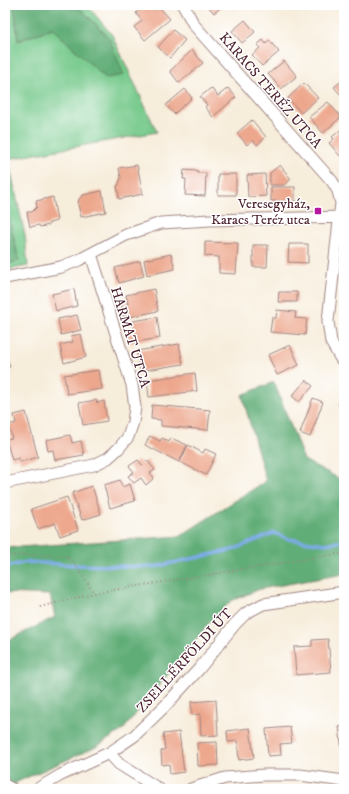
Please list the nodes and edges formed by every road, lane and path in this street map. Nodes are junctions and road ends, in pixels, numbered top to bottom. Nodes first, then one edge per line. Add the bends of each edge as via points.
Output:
1 (184, 5) edge
2 (342, 217) edge
3 (91, 254) junction
4 (5, 278) edge
5 (344, 362) edge
6 (5, 483) edge
7 (344, 553) edge
8 (5, 556) edge
9 (344, 592) edge
10 (94, 593) junction
11 (40, 607) dead end
12 (109, 753) junction
13 (344, 781) edge
14 (5, 785) edge
15 (12, 789) edge
16 (37, 789) edge
17 (159, 789) edge
18 (191, 789) edge

1 - 2 street, KARACS TERÉZ UTCA via 206,39 332,182 338,192
2 - 3 street via 161,223 126,235
2 - 5 street, KARACS TERÉZ UTCA via 336,236 328,321 331,342
3 - 4 street via 60,267
3 - 6 street, HARMAT UTCA via 132,385 135,407 128,437 113,453 94,465
7 - 10 path
8 - 10 path via 66,556 76,565
9 - 12 street, ZSELLÉRFÖLDI ÚT via 263,604 246,613 165,706 134,736
10 - 11 path
12 - 16 street, ZSELLÉRFÖLDI ÚT
12 - 17 street via 119,764
13 - 18 street via 300,775 264,775 225,778
14 - 15 street

